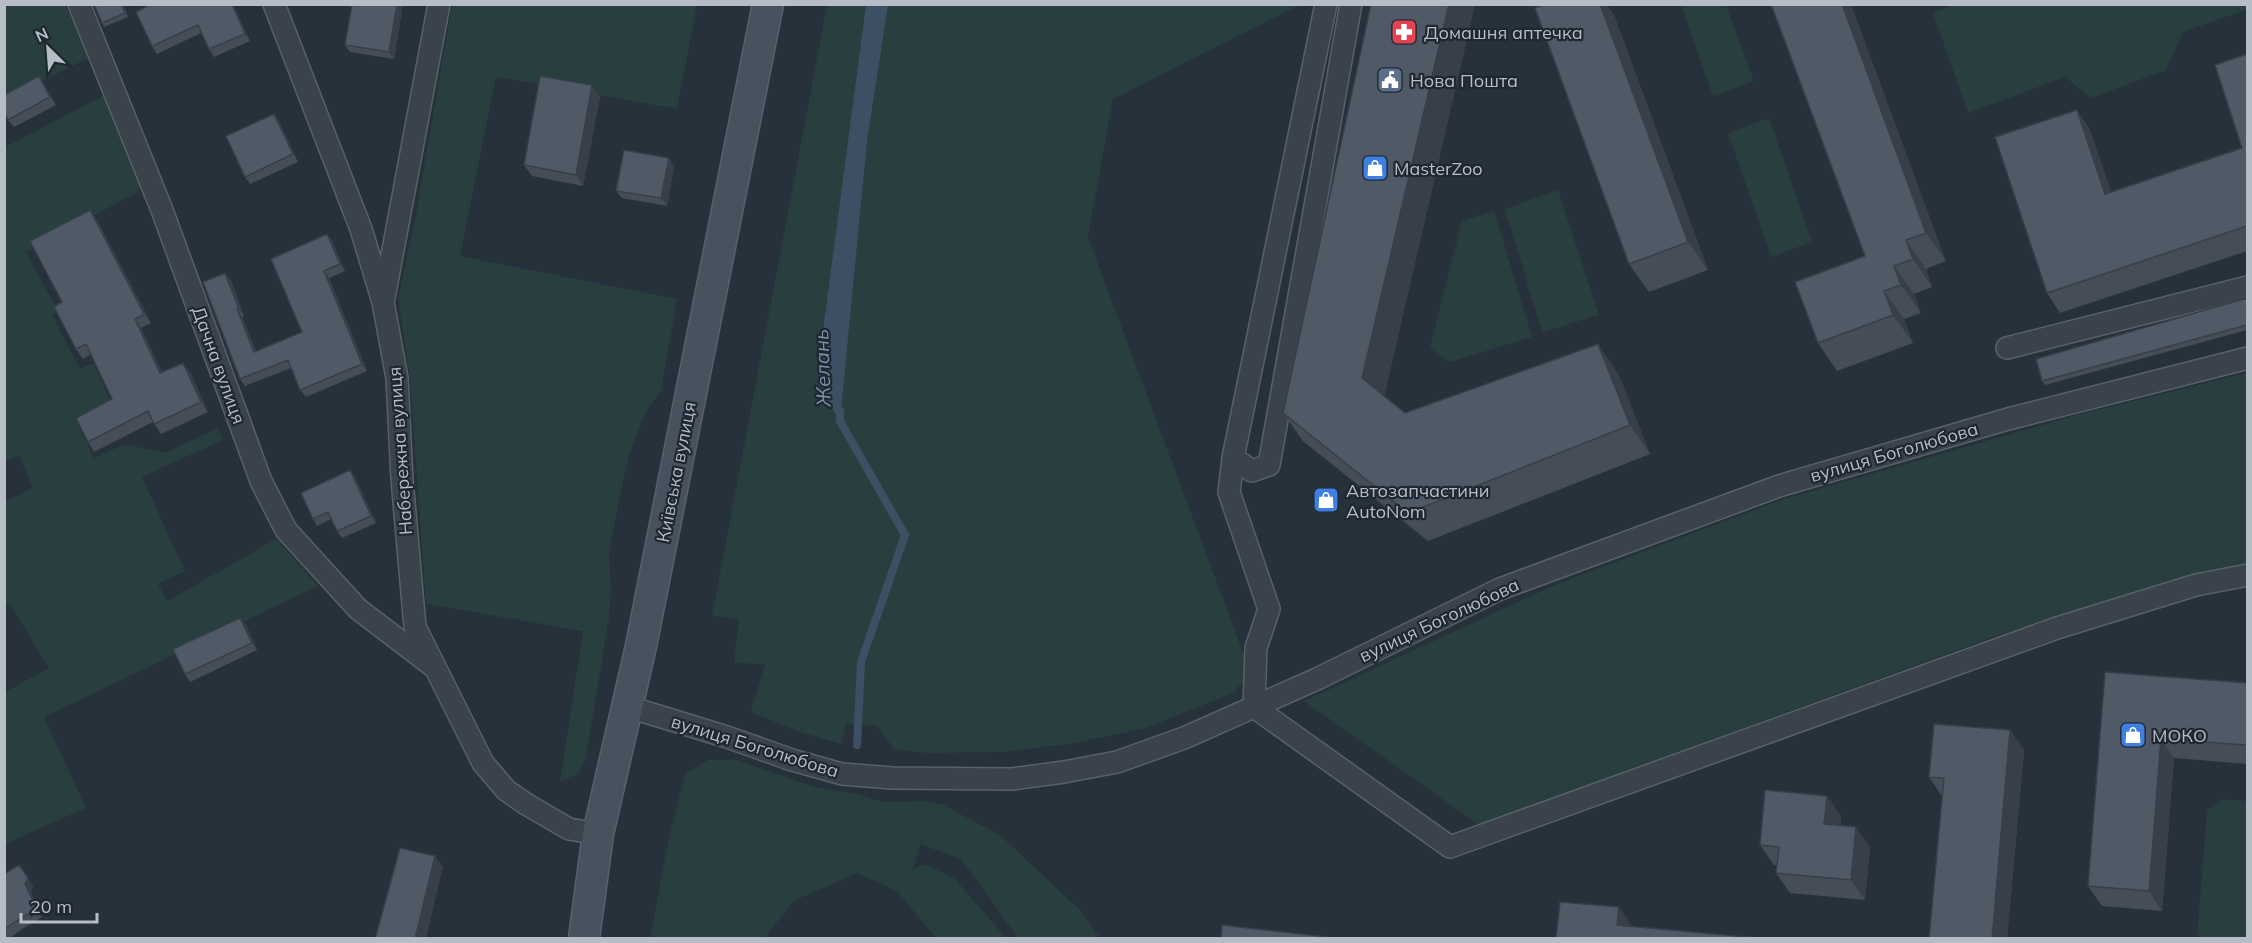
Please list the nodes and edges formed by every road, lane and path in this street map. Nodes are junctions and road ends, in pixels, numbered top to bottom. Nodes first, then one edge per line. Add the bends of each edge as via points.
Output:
1 (80, 4) edge
2 (274, 4) edge
3 (439, 4) edge
4 (768, 4) edge
5 (1326, 4) edge
6 (1351, 4) edge
7 (2247, 287) edge
8 (383, 302) junction
9 (2007, 348) dead end
10 (2247, 358) edge
11 (1233, 458) junction
12 (2247, 575) edge
13 (439, 671) junction
14 (629, 707) junction
15 (1254, 707) junction
16 (598, 834) junction
17 (584, 939) edge

1 - 13 street, Дачна вулиця via 162,210 261,481 286,530 358,609
2 - 8 street, Набережна вулиця via 361,229
3 - 8 street
4 - 14 main road, Київська вулиця
5 - 11 street
6 - 11 street via 1269,465 1252,471
7 - 9 street
8 - 13 street, Набережна вулиця via 397,378 415,627
10 - 15 street, вулиця Боголюбова via 2008,418 1779,486 1500,589
11 - 15 street via 1230,492 1269,609 1256,648
12 - 15 street via 2196,585 2057,628 1450,847
13 - 16 street, Набережна вулиця via 483,763 506,790 569,829
14 - 15 street, вулиця Боголюбова via 842,774 1012,779 1117,762
14 - 16 main road, Київська вулиця
16 - 17 main road, Київська вулиця

